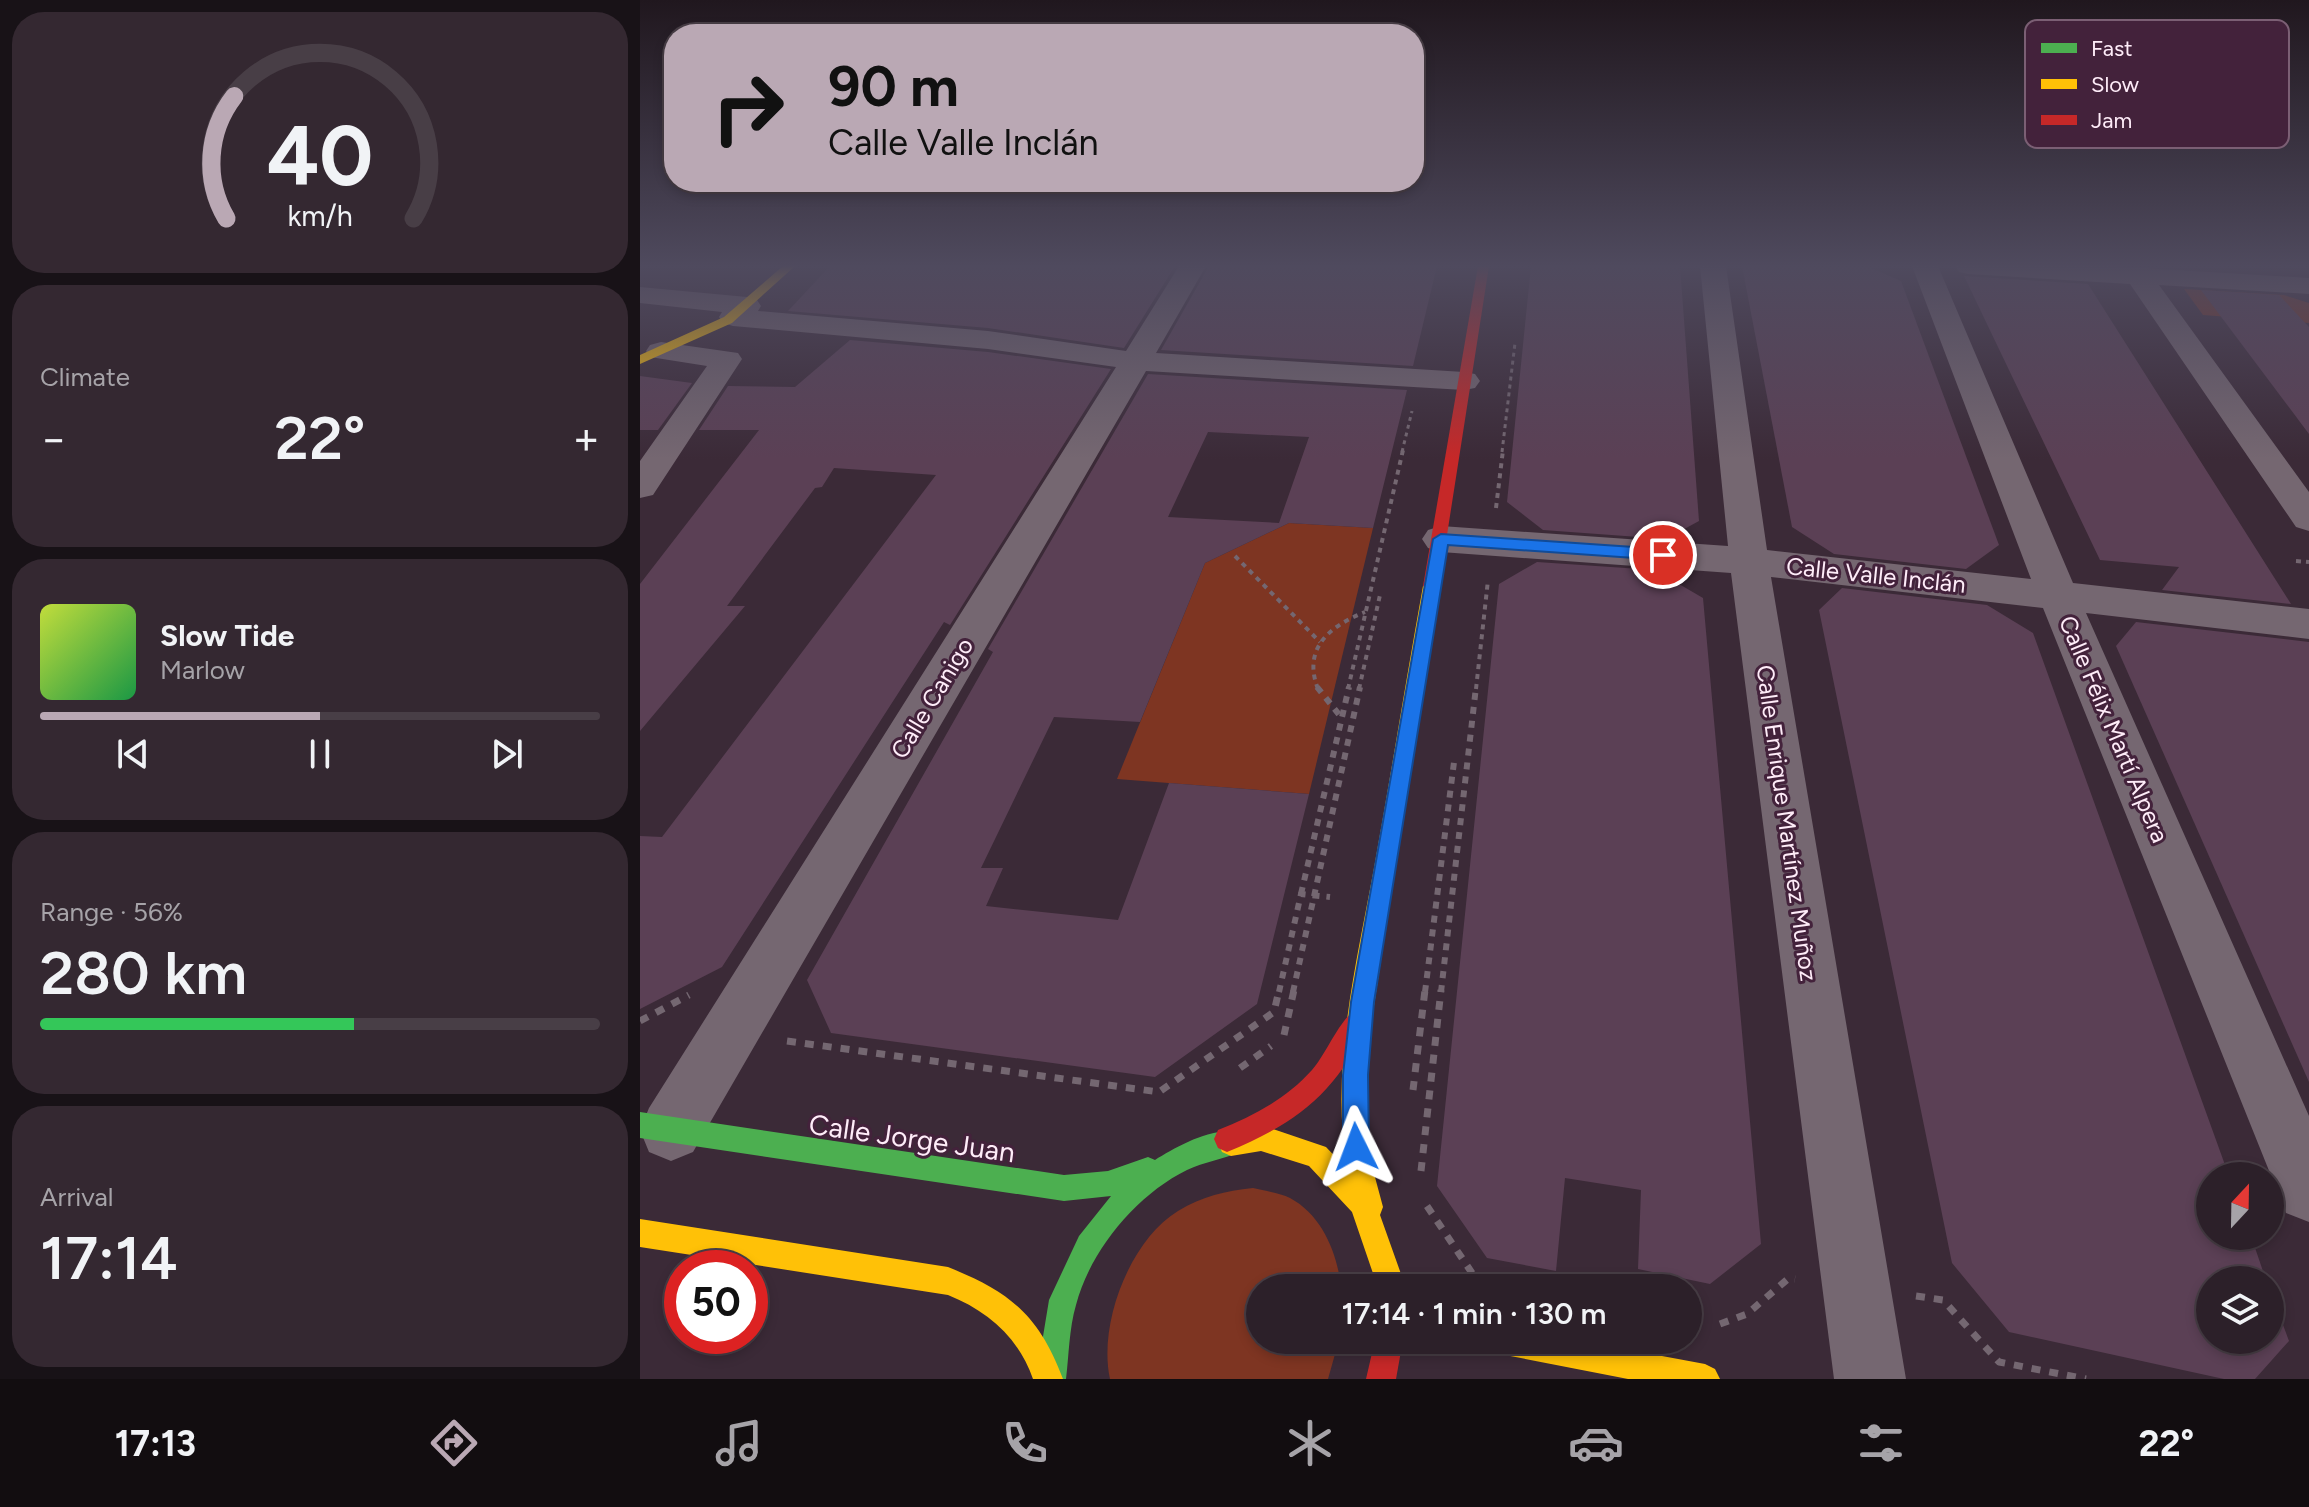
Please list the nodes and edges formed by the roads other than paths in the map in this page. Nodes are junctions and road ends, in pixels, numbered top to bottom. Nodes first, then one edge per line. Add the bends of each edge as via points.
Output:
1 (703, 330) edge
2 (903, 330) edge
3 (1154, 330) edge
4 (1473, 330) edge
5 (1721, 330) edge
6 (1951, 330) edge
7 (2176, 330) edge
8 (651, 356) edge
9 (1135, 361) junction
10 (1464, 381) junction
11 (640, 487) edge
12 (2309, 519) edge
13 (1441, 539) junction
14 (1749, 561) junction
15 (2058, 596) junction
16 (2309, 624) edge
17 (1362, 1002) junction
18 (655, 1128) edge
19 (1219, 1141) junction
20 (1172, 1159) junction
21 (2309, 1190) edge
22 (1376, 1224) junction
23 (640, 1233) edge
24 (1386, 1252) junction
25 (1390, 1274) edge
26 (1395, 1274) edge
27 (1386, 1354) edge
28 (1574, 1354) edge
29 (1050, 1379) edge
30 (1381, 1379) edge
31 (1705, 1379) edge
32 (1870, 1379) edge

1 - 8 main road
2 - 9 street
3 - 9 street, Calle Canigo
4 - 10 main road
5 - 14 street, Calle Enrique Martínez Muñoz
6 - 15 street, Calle Félix Martí Alpera
7 - 12 street
8 - 11 street via 727,359
9 - 10 street
9 - 18 street, Calle Canigo
10 - 13 main road
13 - 14 street, Calle Valle Inclán
13 - 17 main road
14 - 15 street, Calle Valle Inclán
14 - 32 street, Calle Enrique Martínez Muñoz
15 - 16 street, Calle Valle Inclán
15 - 21 street, Calle Félix Martí Alpera
17 - 19 main road via 1343,1051 1303,1097 1266,1125
17 - 22 main road via 1354,1113 1360,1174
18 - 20 main road, Calle Jorge Juan via 1064,1188 1123,1181
19 - 20 main road
19 - 22 main road via 1274,1140 1323,1159 1362,1198
20 - 29 main road via 1128,1192 1090,1239 1063,1298
22 - 24 main road
23 - 29 main road via 978,1290 1028,1333
24 - 25 main road
24 - 26 main road
27 - 30 main road
28 - 31 main road

